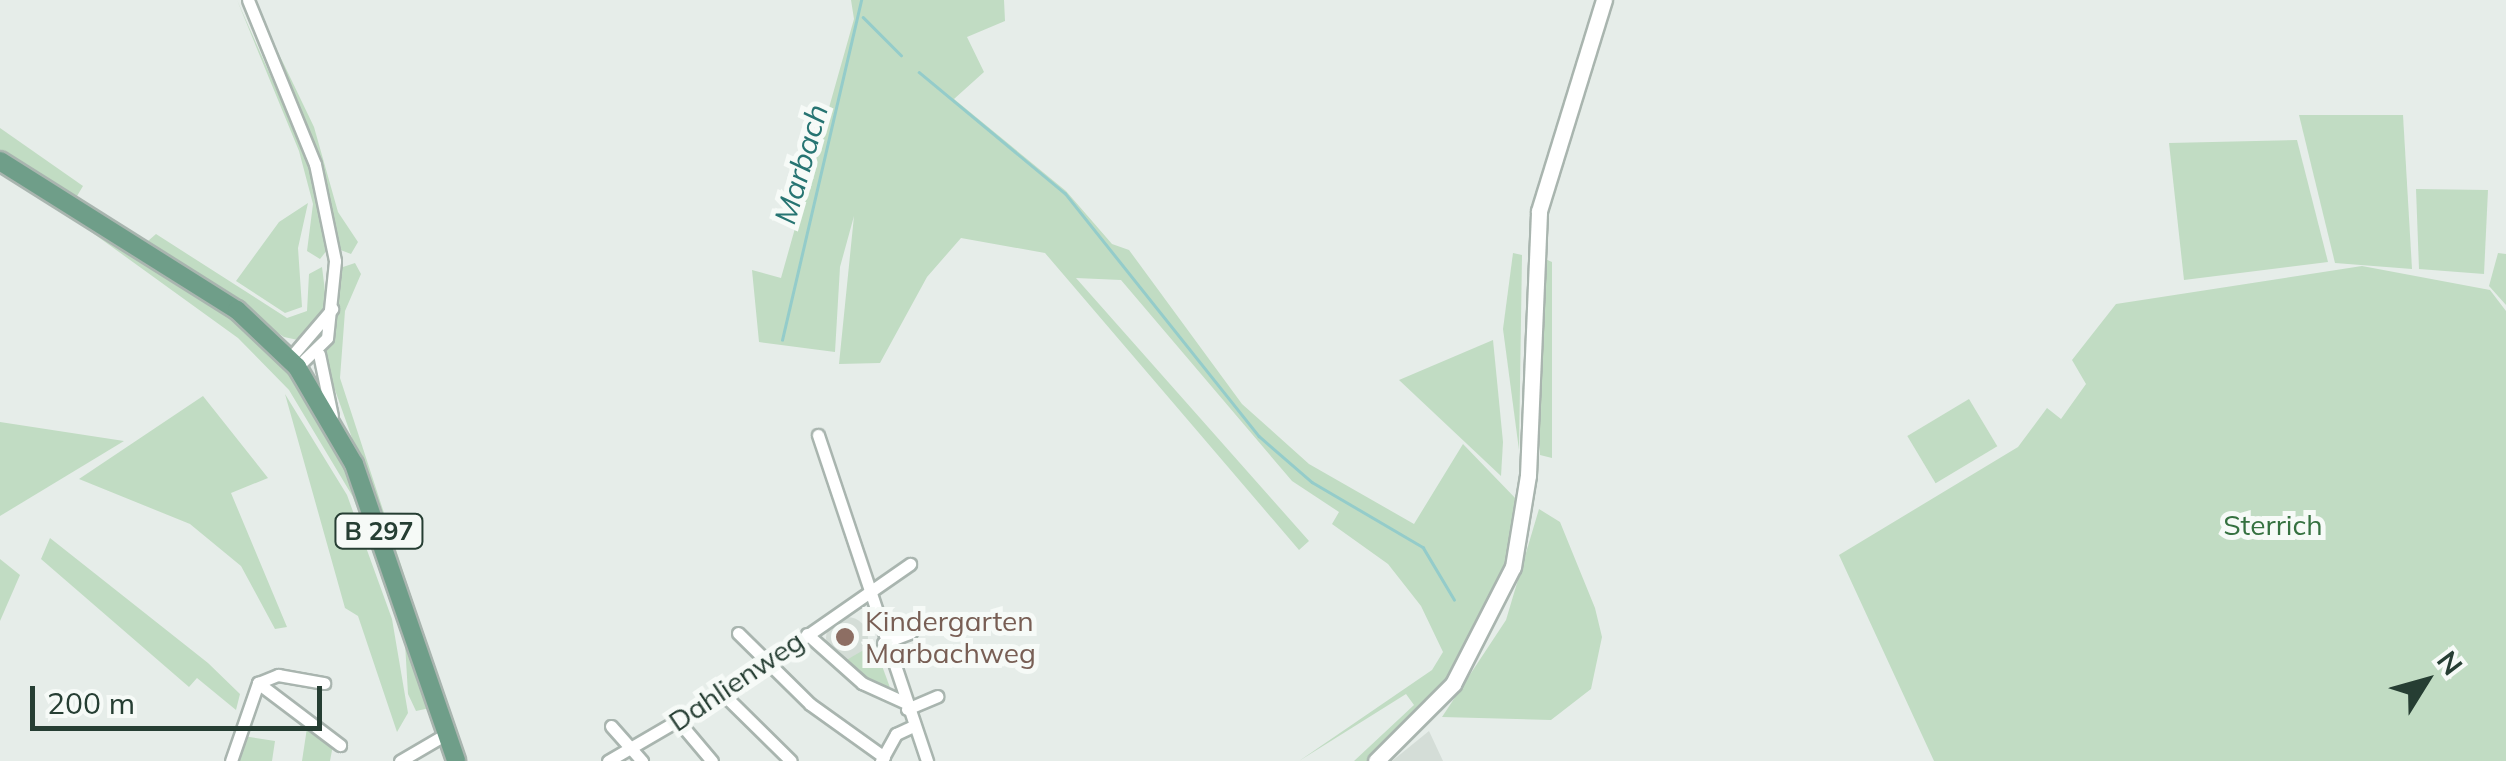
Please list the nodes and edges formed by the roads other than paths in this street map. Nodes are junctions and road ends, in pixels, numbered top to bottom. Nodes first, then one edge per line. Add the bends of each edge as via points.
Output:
1 (248, 0) edge
2 (1604, 0) edge
3 (0, 161) edge
4 (334, 305) junction
5 (319, 354) junction
6 (293, 362) junction
7 (333, 420) junction
8 (818, 435) dead end
9 (910, 564) dead end
10 (864, 588) junction
11 (911, 632) dead end
12 (738, 633) dead end
13 (807, 634) junction
14 (882, 643) junction
15 (768, 664) junction
16 (324, 682) dead end
17 (258, 683) junction
18 (723, 694) junction
19 (937, 696) dead end
20 (905, 705) junction
21 (679, 722) junction
22 (611, 726) dead end
23 (913, 726) junction
24 (446, 734) junction
25 (340, 744) dead end
26 (632, 749) junction
27 (882, 759) edge
28 (230, 761) edge
29 (400, 761) edge
30 (456, 761) edge
31 (608, 761) edge
32 (642, 761) edge
33 (712, 761) edge
34 (792, 761) edge
35 (927, 761) edge
36 (1376, 761) edge

1 - 4 street via 315,164
2 - 36 street via 1534,244 1528,476 1512,566 1470,660
3 - 6 main road, B 297 via 237,310
4 - 5 street
4 - 6 street
5 - 6 street
5 - 7 street
6 - 7 main road, B 297
7 - 24 main road, B 297
8 - 10 street
9 - 10 street, Dahlienweg
10 - 13 street, Dahlienweg
10 - 14 street
11 - 14 street
12 - 15 street
13 - 15 street, Dahlienweg
13 - 20 street via 862,683
14 - 20 street
15 - 18 street, Dahlienweg
15 - 27 street
16 - 17 street via 278,675
17 - 25 street
17 - 28 street
18 - 21 street, Dahlienweg
18 - 34 street
19 - 20 street
20 - 23 street
21 - 26 street, Dahlienweg
21 - 33 street
22 - 26 street
23 - 27 street
23 - 35 street
24 - 29 street
24 - 30 main road, B 297
26 - 31 street, Dahlienweg
26 - 32 street

